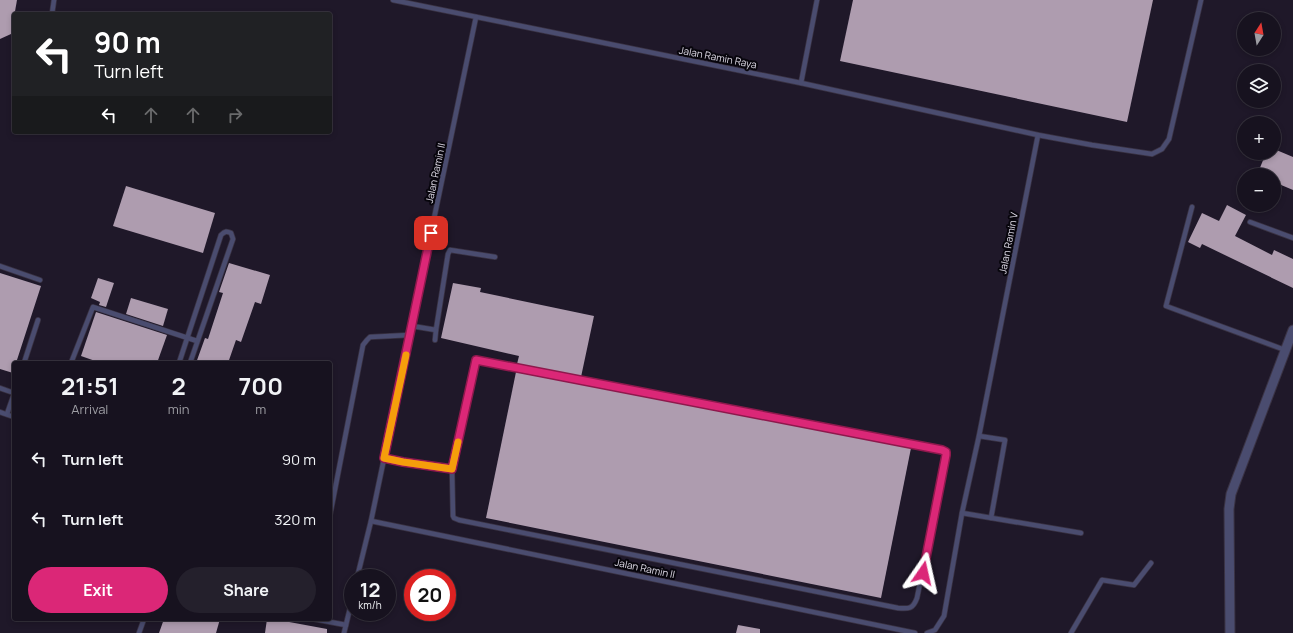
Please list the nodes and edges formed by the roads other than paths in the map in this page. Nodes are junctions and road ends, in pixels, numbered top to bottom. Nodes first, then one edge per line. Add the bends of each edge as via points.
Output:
1 (54, 0) edge
2 (393, 0) edge
3 (817, 0) edge
4 (1201, 0) edge
5 (52, 12) edge
6 (476, 18) junction
7 (801, 83) junction
8 (1038, 134) junction
9 (1192, 207) dead end
10 (1250, 222) dead end
11 (1293, 238) edge
12 (495, 257) dead end
13 (0, 266) edge
14 (40, 280) dead end
15 (38, 320) dead end
16 (412, 326) junction
17 (436, 330) junction
18 (1293, 330) edge
19 (410, 334) junction
20 (187, 338) junction
21 (435, 340) dead end
22 (197, 341) junction
23 (1285, 350) junction
24 (25, 361) edge
25 (71, 361) edge
26 (180, 361) edge
27 (191, 361) edge
28 (0, 388) edge
29 (12, 393) edge
30 (12, 400) edge
31 (0, 412) edge
32 (7, 414) junction
33 (12, 415) edge
34 (979, 436) junction
35 (384, 458) junction
36 (452, 469) junction
37 (332, 505) edge
38 (962, 513) junction
39 (991, 518) junction
40 (371, 520) junction
41 (1081, 533) dead end
42 (1151, 563) dead end
43 (359, 569) edge
44 (143, 621) edge
45 (325, 621) edge
46 (347, 621) edge
47 (346, 625) junction
48 (139, 633) edge
49 (344, 633) edge
50 (915, 633) edge
51 (927, 633) edge
52 (1071, 633) edge
53 (1230, 633) edge

1 - 5 lane
2 - 6 lane, Jalan Ramin Raya
3 - 7 lane
4 - 8 lane via 1169,139 1162,149 1152,154
6 - 7 lane, Jalan Ramin Raya
6 - 16 lane, Jalan Ramin II
7 - 8 lane, Jalan Ramin Raya
8 - 34 lane, Jalan Ramin V
9 - 23 lane via 1166,306
10 - 11 lane
12 - 17 lane via 449,251
13 - 14 lane
15 - 24 lane
16 - 17 lane
16 - 19 lane, Jalan Ramin II
17 - 21 lane
18 - 23 street
19 - 35 lane, Jalan Ramin II
19 - 37 lane via 370,337 363,345
20 - 22 lane
20 - 22 lane via 221,235 228,232 233,239
20 - 25 lane via 93,307
20 - 26 lane
22 - 27 lane
23 - 53 street via 1231,494
28 - 29 lane
30 - 32 lane
31 - 32 lane
32 - 33 lane
34 - 38 lane, Jalan Ramin V
34 - 39 lane via 1005,440
35 - 36 lane
35 - 40 lane, Jalan Ramin II
36 - 36 lane via 453,516 459,520 909,609 914,606 917,598 946,452 476,360
38 - 39 lane
38 - 51 lane, Jalan Ramin V via 944,616 935,630
39 - 41 lane
40 - 43 lane, Jalan Ramin II
40 - 50 lane, Jalan Ramin II
42 - 52 lane via 1134,585 1102,580
44 - 48 lane
45 - 47 lane
46 - 47 lane
47 - 49 lane

